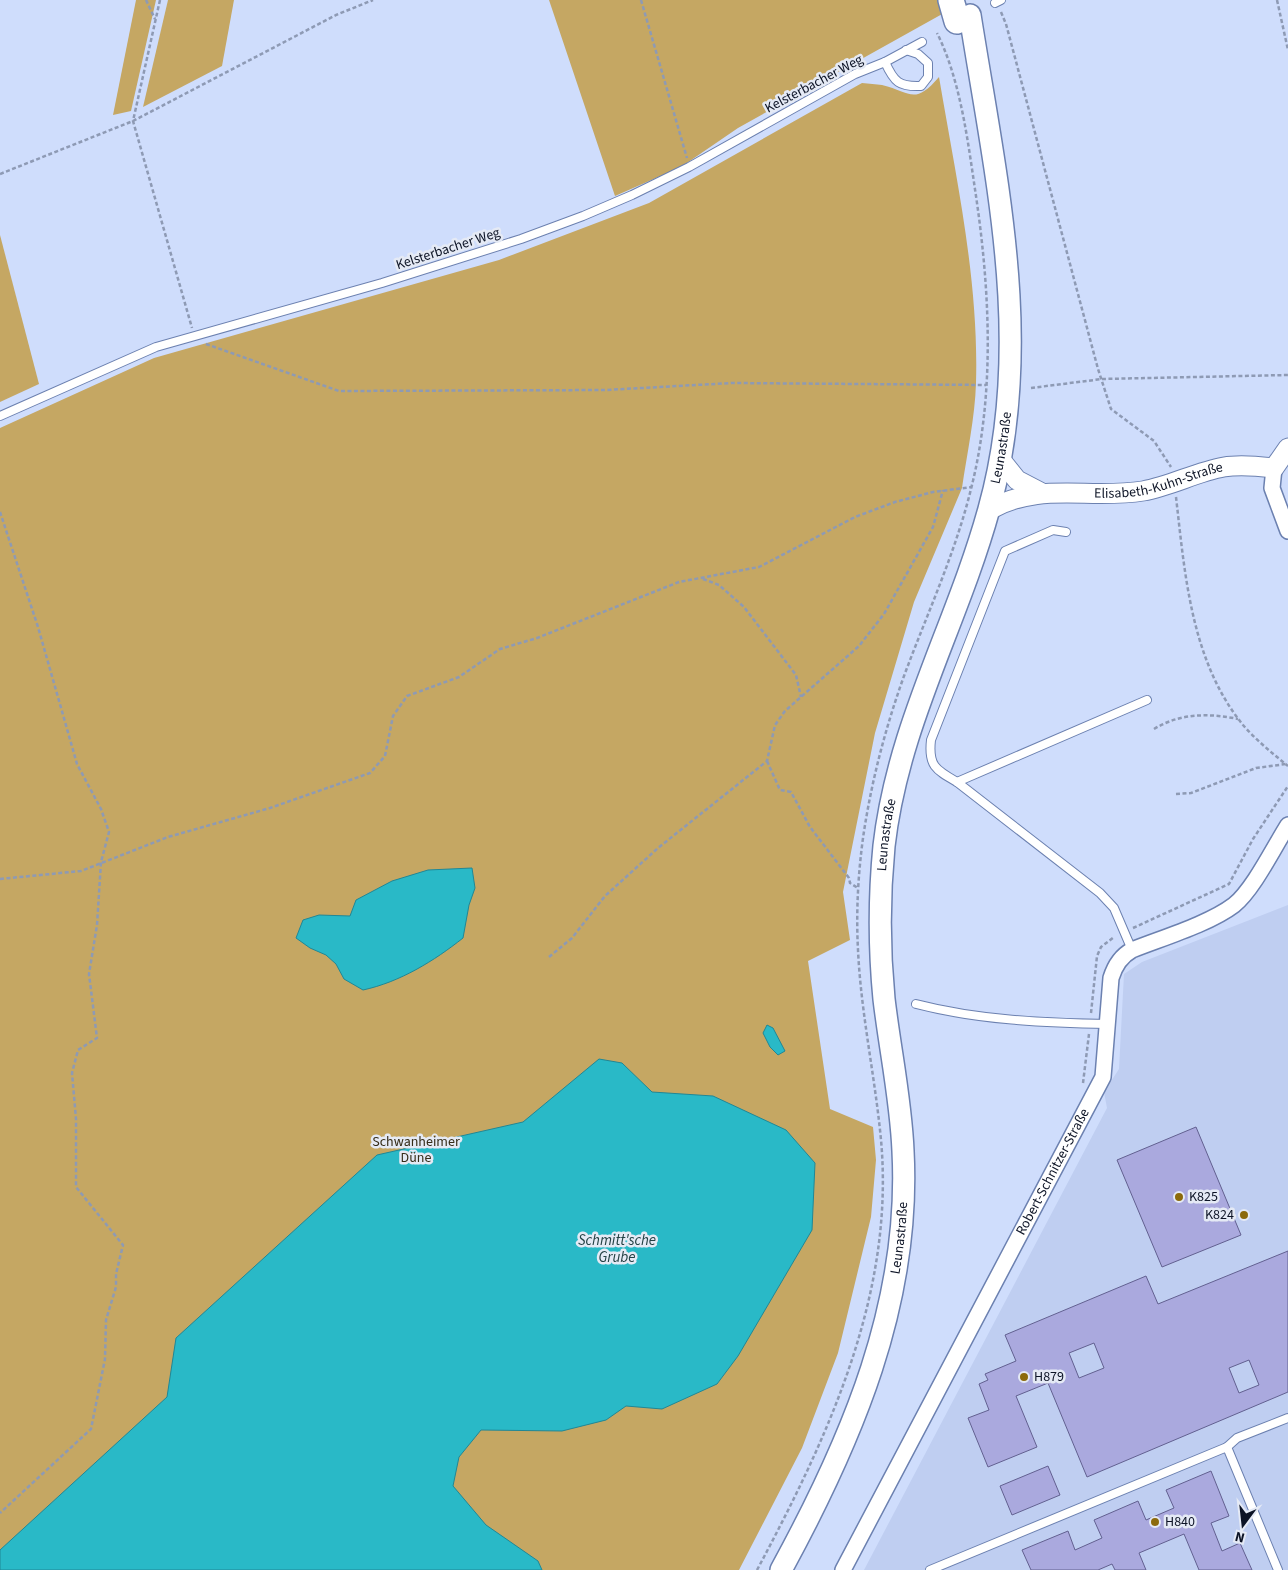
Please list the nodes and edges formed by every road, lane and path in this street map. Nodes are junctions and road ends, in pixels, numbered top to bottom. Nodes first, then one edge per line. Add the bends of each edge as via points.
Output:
1 (146, 0) edge
2 (160, 0) edge
3 (372, 0) edge
4 (641, 0) edge
5 (1277, 0) edge
6 (998, 2) edge
7 (961, 9) edge
8 (155, 21) junction
9 (922, 42) dead end
10 (906, 50) junction
11 (1288, 50) edge
12 (885, 62) junction
13 (133, 121) junction
14 (689, 167) junction
15 (0, 174) edge
16 (194, 335) junction
17 (1288, 375) edge
18 (1102, 379) junction
19 (986, 385) dead end
20 (1030, 388) dead end
21 (0, 416) edge
22 (1288, 448) edge
23 (1001, 460) junction
24 (1274, 468) junction
25 (1174, 482) junction
26 (972, 487) dead end
27 (943, 490) junction
28 (1042, 493) junction
29 (989, 510) junction
30 (0, 512) edge
31 (1288, 531) edge
32 (1066, 532) dead end
33 (702, 578) junction
34 (801, 697) junction
35 (1146, 700) dead end
36 (1239, 720) junction
37 (1154, 729) dead end
38 (767, 761) junction
39 (1287, 765) edge
40 (957, 782) junction
41 (1288, 786) edge
42 (1176, 794) dead end
43 (1288, 825) edge
44 (102, 862) junction
45 (0, 879) edge
46 (858, 888) dead end
47 (1124, 931) junction
48 (1132, 950) junction
49 (549, 957) dead end
50 (916, 1004) dead end
51 (1090, 1024) junction
52 (1109, 1024) junction
53 (1288, 1418) edge
54 (1227, 1447) junction
55 (0, 1513) edge
56 (781, 1570) edge
57 (843, 1570) edge
58 (930, 1570) edge
59 (1278, 1570) edge

1 - 8 path
2 - 8 path
3 - 13 path
4 - 14 path
5 - 11 path
6 - 18 path
7 - 23 main road, Leunastraße via 982,95 1003,232 1011,342 1009,396
8 - 13 path
9 - 10 lane, Kelsterbacher Weg
10 - 12 lane, Kelsterbacher Weg
10 - 12 lane, Kelsterbacher Weg via 918,54 928,63 928,77 922,86 906,87 892,78
12 - 14 lane, Kelsterbacher Weg via 855,74
13 - 15 path
13 - 16 path
14 - 16 lane, Kelsterbacher Weg via 632,195 521,239 382,283
16 - 19 path via 204,344 339,391 606,390 732,383
16 - 21 lane, Kelsterbacher Weg via 107,367
17 - 18 path
18 - 20 path
18 - 25 path via 1112,409 1154,442 1163,453
22 - 24 street
23 - 28 street, Elisabeth-Kuhn-Straße via 1017,480
23 - 29 main road, Leunastraße
24 - 25 street, Elisabeth-Kuhn-Straße via 1225,467
24 - 31 street via 1272,488
25 - 28 street, Elisabeth-Kuhn-Straße via 1124,493
25 - 36 path via 1184,568 1195,624 1222,694
26 - 27 path
27 - 33 path via 895,502 855,517 760,567
27 - 34 path via 934,527 884,614 859,646
28 - 29 street, Elisabeth-Kuhn-Straße via 1012,498
29 - 56 main road, Leunastraße via 909,728 884,847 882,971 900,1112 904,1172 901,1242 891,1303 874,1365 848,1435
30 - 44 path via 38,627 77,764 101,809 108,832
32 - 40 lane via 1053,530 1005,551 931,740 929,755 937,770
33 - 34 path via 719,585 744,607 796,675
33 - 44 path via 651,591 537,638 500,649 459,677 407,696 393,716 385,756 370,773 270,808 168,837
34 - 38 path via 775,725
35 - 40 lane
36 - 37 path via 1189,716 1165,722
36 - 39 path
38 - 46 path via 780,790 791,792 810,828 850,883
38 - 49 path via 658,848 605,896 572,938
39 - 42 path via 1256,768 1190,793
40 - 47 lane via 1100,893 1114,908
41 - 47 path via 1253,839 1229,884
43 - 48 street, Robert-Schnitzer-Straße via 1248,890 1235,904 1221,913
44 - 45 path via 81,871
44 - 55 path via 89,974 97,1038 78,1050 72,1073 76,1187 123,1246 106,1320 105,1359 91,1429
47 - 48 lane
47 - 51 path via 1108,940 1096,956
48 - 52 street, Robert-Schnitzer-Straße via 1114,967
50 - 51 lane via 948,1012
51 - 52 lane
52 - 57 street, Robert-Schnitzer-Straße via 1101,1082
53 - 54 lane via 1237,1438
54 - 58 lane
54 - 59 lane

